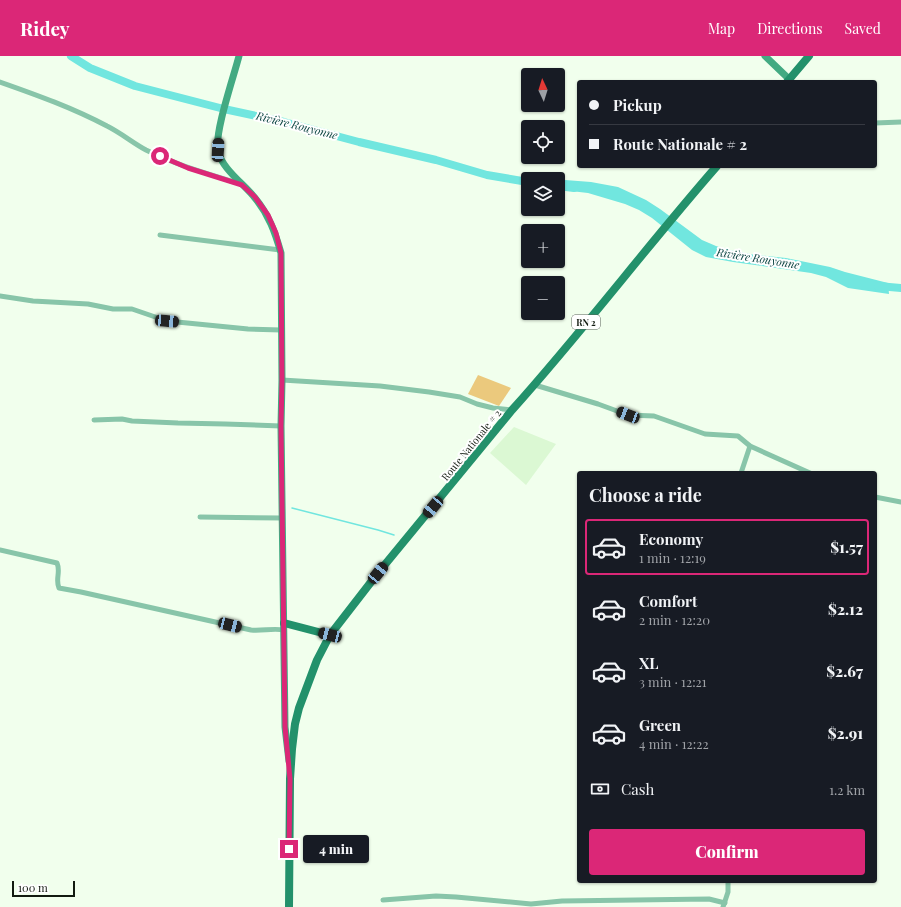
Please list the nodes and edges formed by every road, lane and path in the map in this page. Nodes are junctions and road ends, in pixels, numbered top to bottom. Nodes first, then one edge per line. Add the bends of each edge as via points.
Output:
1 (239, 56) edge
2 (765, 56) edge
3 (809, 56) edge
4 (788, 80) edge
5 (790, 80) edge
6 (0, 82) edge
7 (901, 122) edge
8 (877, 123) edge
9 (715, 168) edge
10 (242, 185) junction
11 (160, 235) dead end
12 (280, 250) junction
13 (0, 296) edge
14 (281, 330) junction
15 (282, 380) junction
16 (535, 385) junction
17 (512, 410) junction
18 (94, 420) dead end
19 (281, 426) junction
20 (750, 446) junction
21 (742, 471) edge
22 (806, 471) edge
23 (877, 497) edge
24 (901, 502) edge
25 (200, 517) dead end
26 (282, 518) junction
27 (0, 550) edge
28 (284, 626) junction
29 (330, 635) junction
30 (290, 779) junction
31 (728, 883) edge
32 (383, 900) dead end
33 (724, 905) edge
34 (289, 907) edge

1 - 10 main road via 222,116 218,150 222,160
2 - 4 main road
3 - 5 main road
6 - 10 street via 74,110 109,127 146,150 181,165
7 - 8 street
9 - 16 main road, Route Nationale # 2 / RN 2
10 - 12 main road via 268,215
11 - 12 street
12 - 14 main road
13 - 14 street via 132,309 167,321
14 - 15 main road
15 - 17 street via 429,392 460,397 493,408
15 - 19 main road
16 - 17 main road, Route Nationale # 2 / RN 2
16 - 20 street via 628,415 654,416 705,434 738,436
17 - 29 main road, Route Nationale # 2 / RN 2
18 - 19 street
19 - 26 main road
20 - 21 street
20 - 22 street
23 - 24 street
25 - 26 street
26 - 28 main road
27 - 28 street via 58,563 58,588 251,630 264,631
28 - 29 main road
28 - 30 main road via 285,727
29 - 30 main road, Route Nationale # 2 / RN 2 via 317,660 299,708
30 - 34 main road, Route Nationale # 2 / RN 2
31 - 33 street
32 - 33 street via 436,896 531,904 570,901 709,900

